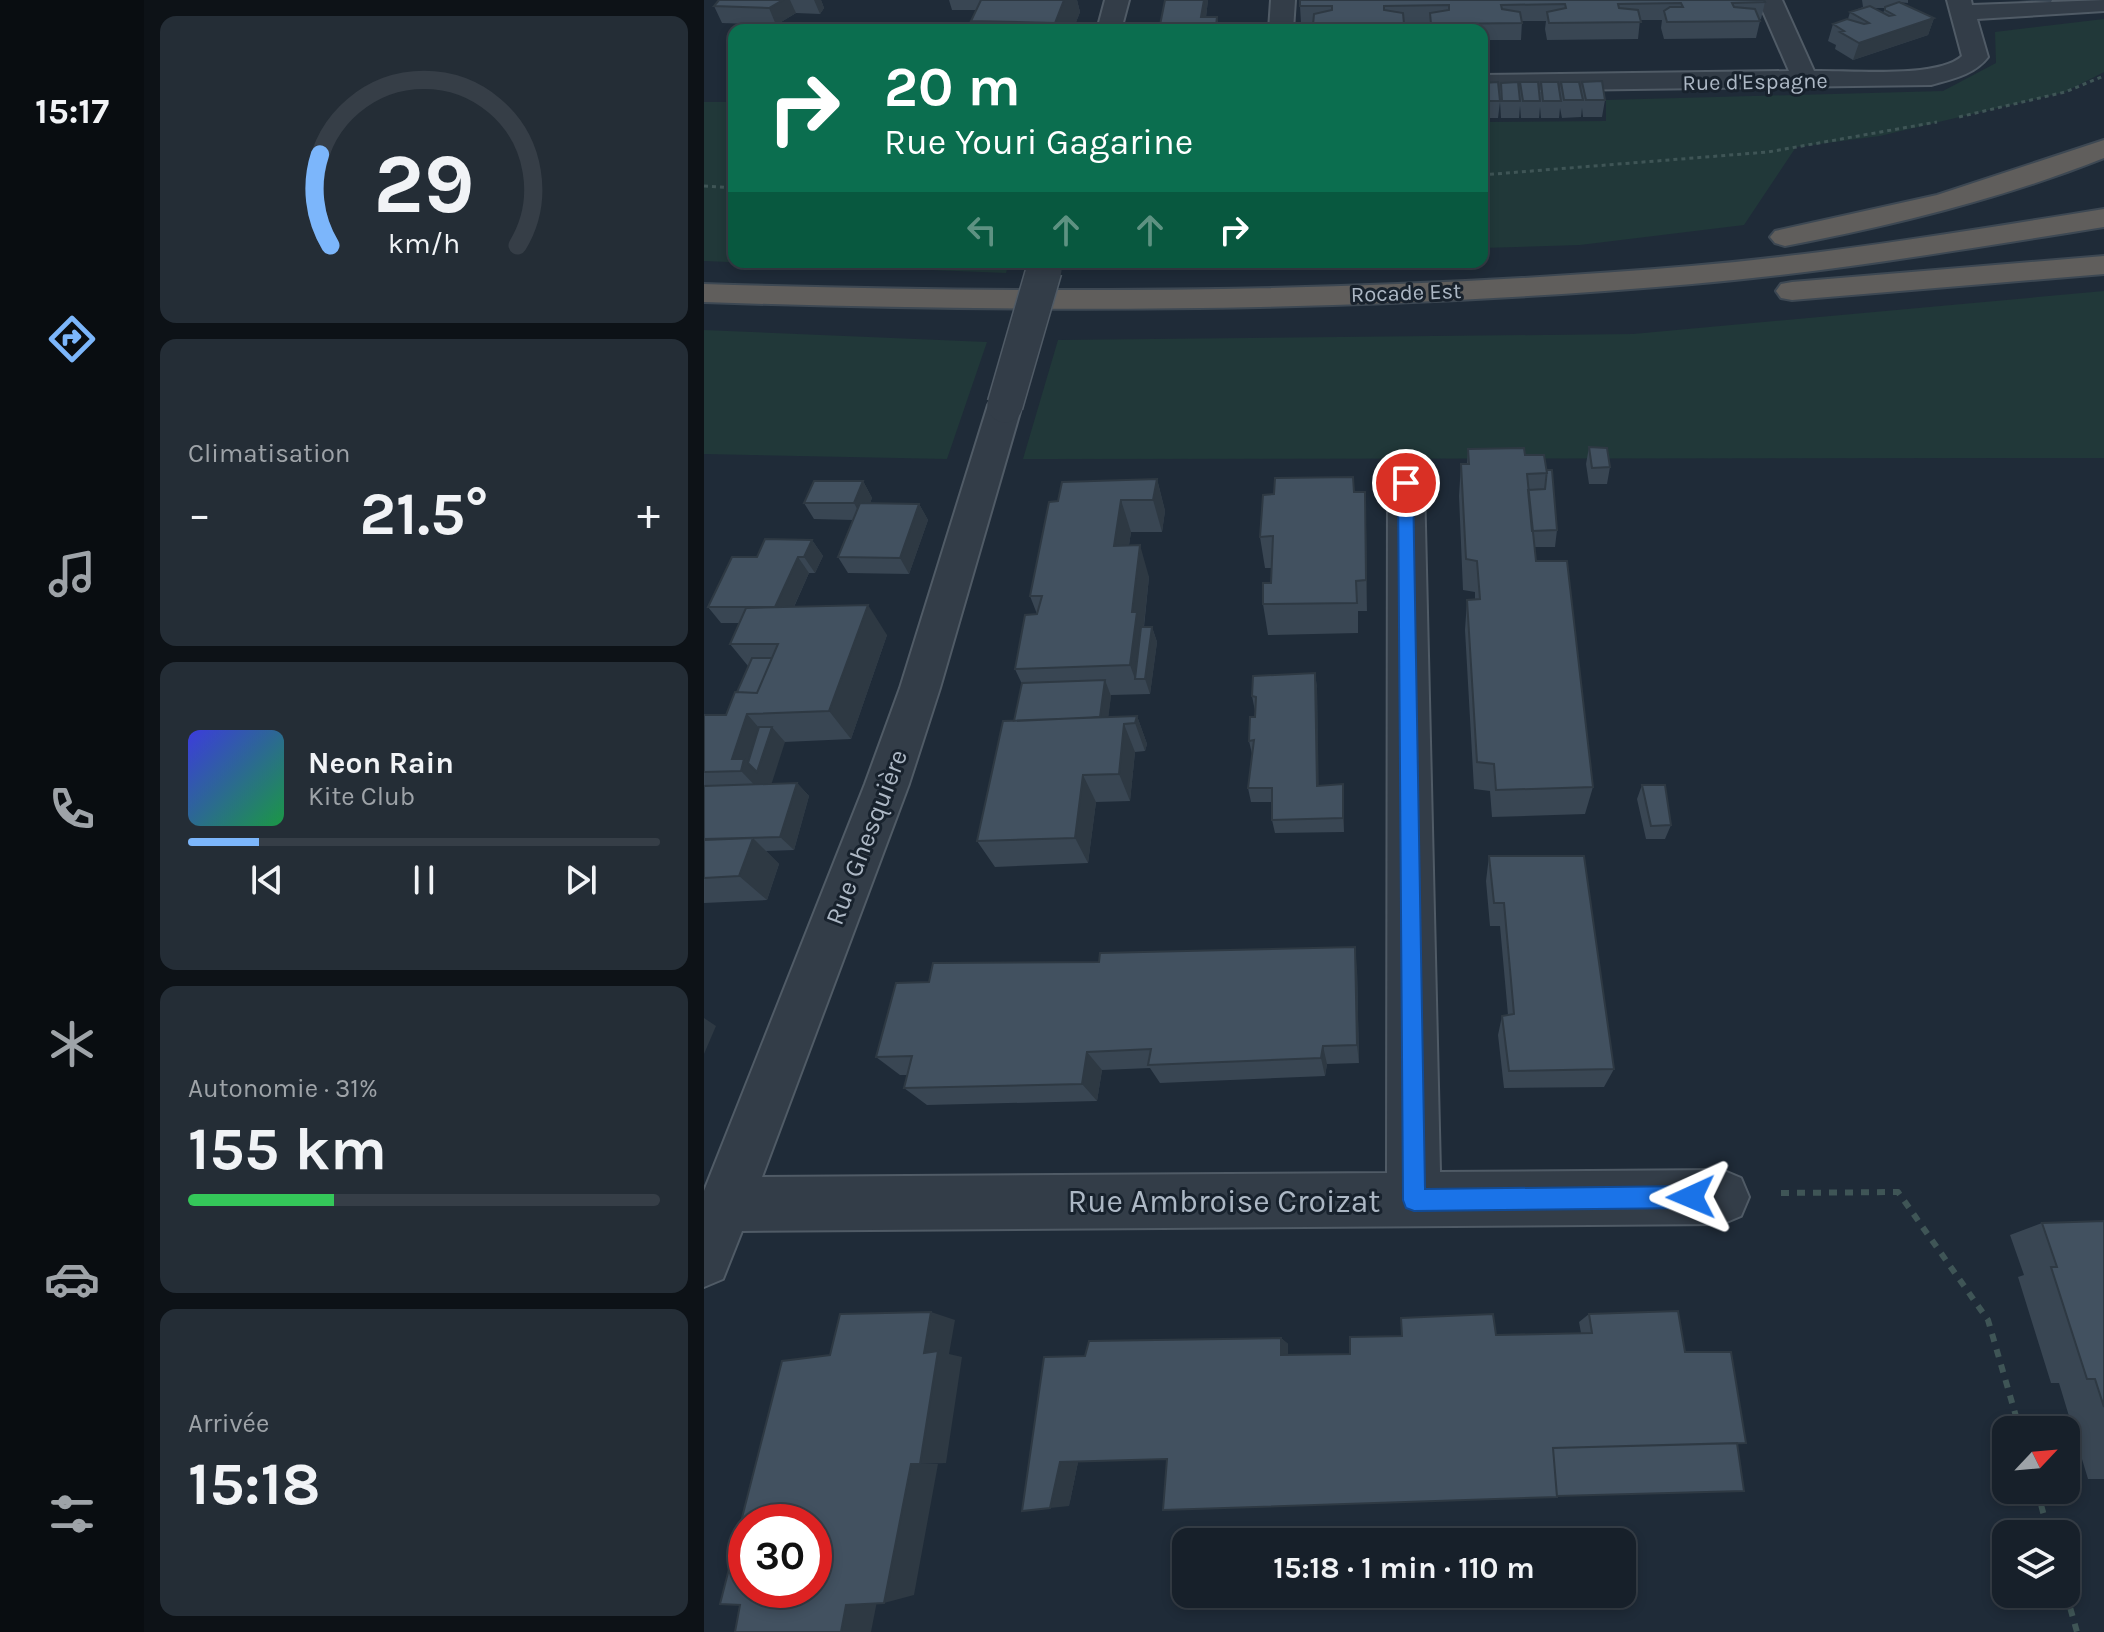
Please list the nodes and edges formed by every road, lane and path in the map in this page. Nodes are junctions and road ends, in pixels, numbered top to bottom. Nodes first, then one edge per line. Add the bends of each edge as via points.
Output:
1 (1117, 0) edge
2 (1283, 0) edge
3 (1770, 0) edge
4 (2104, 4) edge
5 (1961, 6) edge
6 (1111, 24) edge
7 (1281, 24) edge
8 (2104, 76) edge
9 (1806, 81) junction
10 (1488, 83) edge
11 (1957, 118) dead end
12 (1941, 121) dead end
13 (2104, 148) edge
14 (1488, 175) edge
15 (704, 186) edge
16 (728, 188) edge
17 (2104, 218) edge
18 (2104, 265) edge
19 (1044, 268) edge
20 (704, 293) edge
21 (1370, 293) junction
22 (1406, 483) dead end
23 (1722, 1197) joint
24 (1414, 1200) junction
25 (726, 1204) junction
26 (704, 1260) edge
27 (2016, 1416) edge
28 (2070, 1608) edge
29 (2077, 1632) edge

1 - 6 street
2 - 7 street
3 - 9 street
4 - 5 street
5 - 9 street, Rue d'Espagne via 1975,50 1966,66 1931,77
8 - 11 path via 2065,92
9 - 10 street, Rue d'Espagne
12 - 14 path via 1880,136 1653,164
13 - 21 highway via 1978,194 1817,231
15 - 16 path
17 - 21 highway, Rocade Est via 1694,275
18 - 21 highway via 1627,301
19 - 25 street, Rue Ghesquière, bridge via 892,771
20 - 21 highway, Rocade Est via 1001,298
22 - 24 street
23 - 24 street, Rue Ambroise Croizat
23 - 27 path via 1898,1192 1988,1320
24 - 25 street, Rue Ambroise Croizat
25 - 26 street, Rue Ghesquière
28 - 29 path

